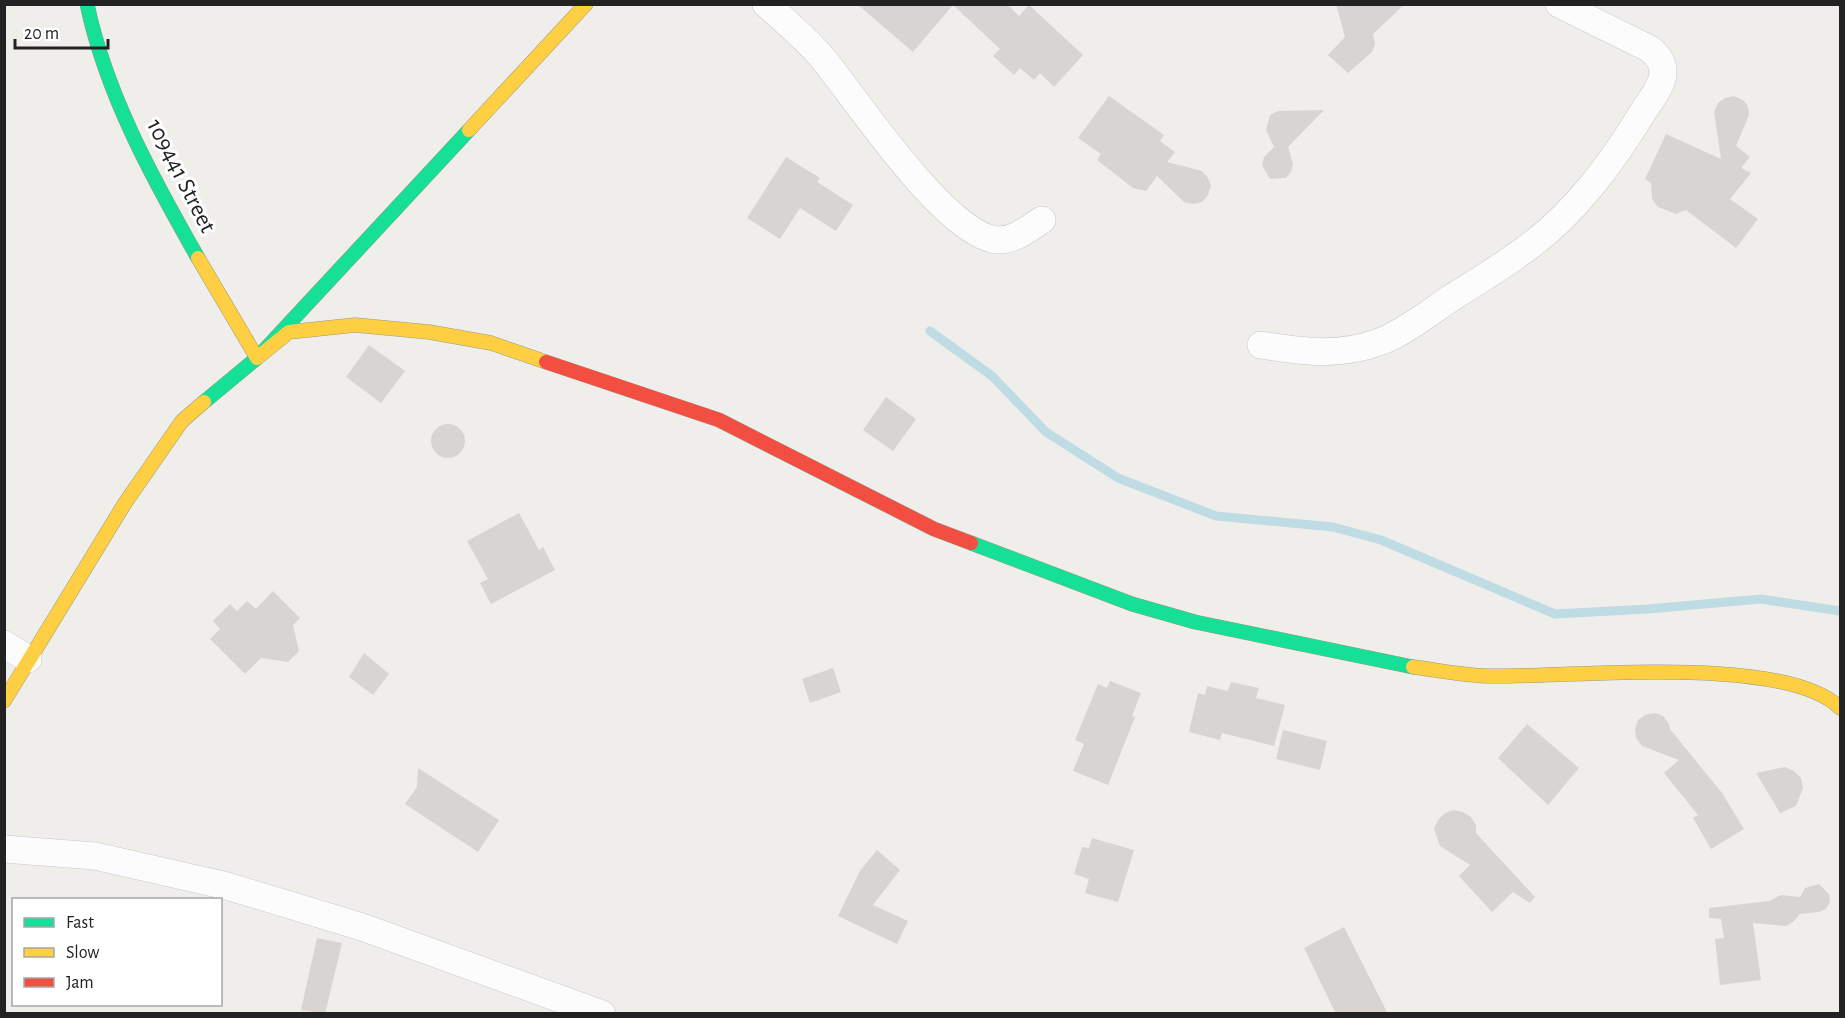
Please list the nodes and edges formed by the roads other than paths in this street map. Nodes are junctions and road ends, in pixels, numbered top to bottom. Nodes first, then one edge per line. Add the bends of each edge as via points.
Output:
1 (87, 4) edge
2 (586, 4) edge
3 (766, 4) edge
4 (1559, 4) edge
5 (1042, 220) dead end
6 (1261, 345) dead end
7 (257, 358) junction
8 (4, 644) edge
9 (28, 659) junction
10 (4, 701) edge
11 (1840, 708) edge
12 (4, 849) edge
13 (602, 1014) edge

1 - 7 street, 109441 Street via 115,91 168,208
2 - 7 street
3 - 5 street via 824,59 922,184 979,234 997,240 1017,237
4 - 6 street via 1650,49 1661,58 1664,69 1661,82 1619,152 1578,203 1528,248 1383,340 1355,349 1312,353
7 - 9 street via 182,421 125,503
7 - 11 street via 289,332 355,325 491,343 718,420 933,529 1132,604 1195,622 1402,664 1484,676 1684,674 1763,678 1812,690 1830,698
8 - 9 street
9 - 10 street
12 - 13 street via 95,856 227,886 362,927

